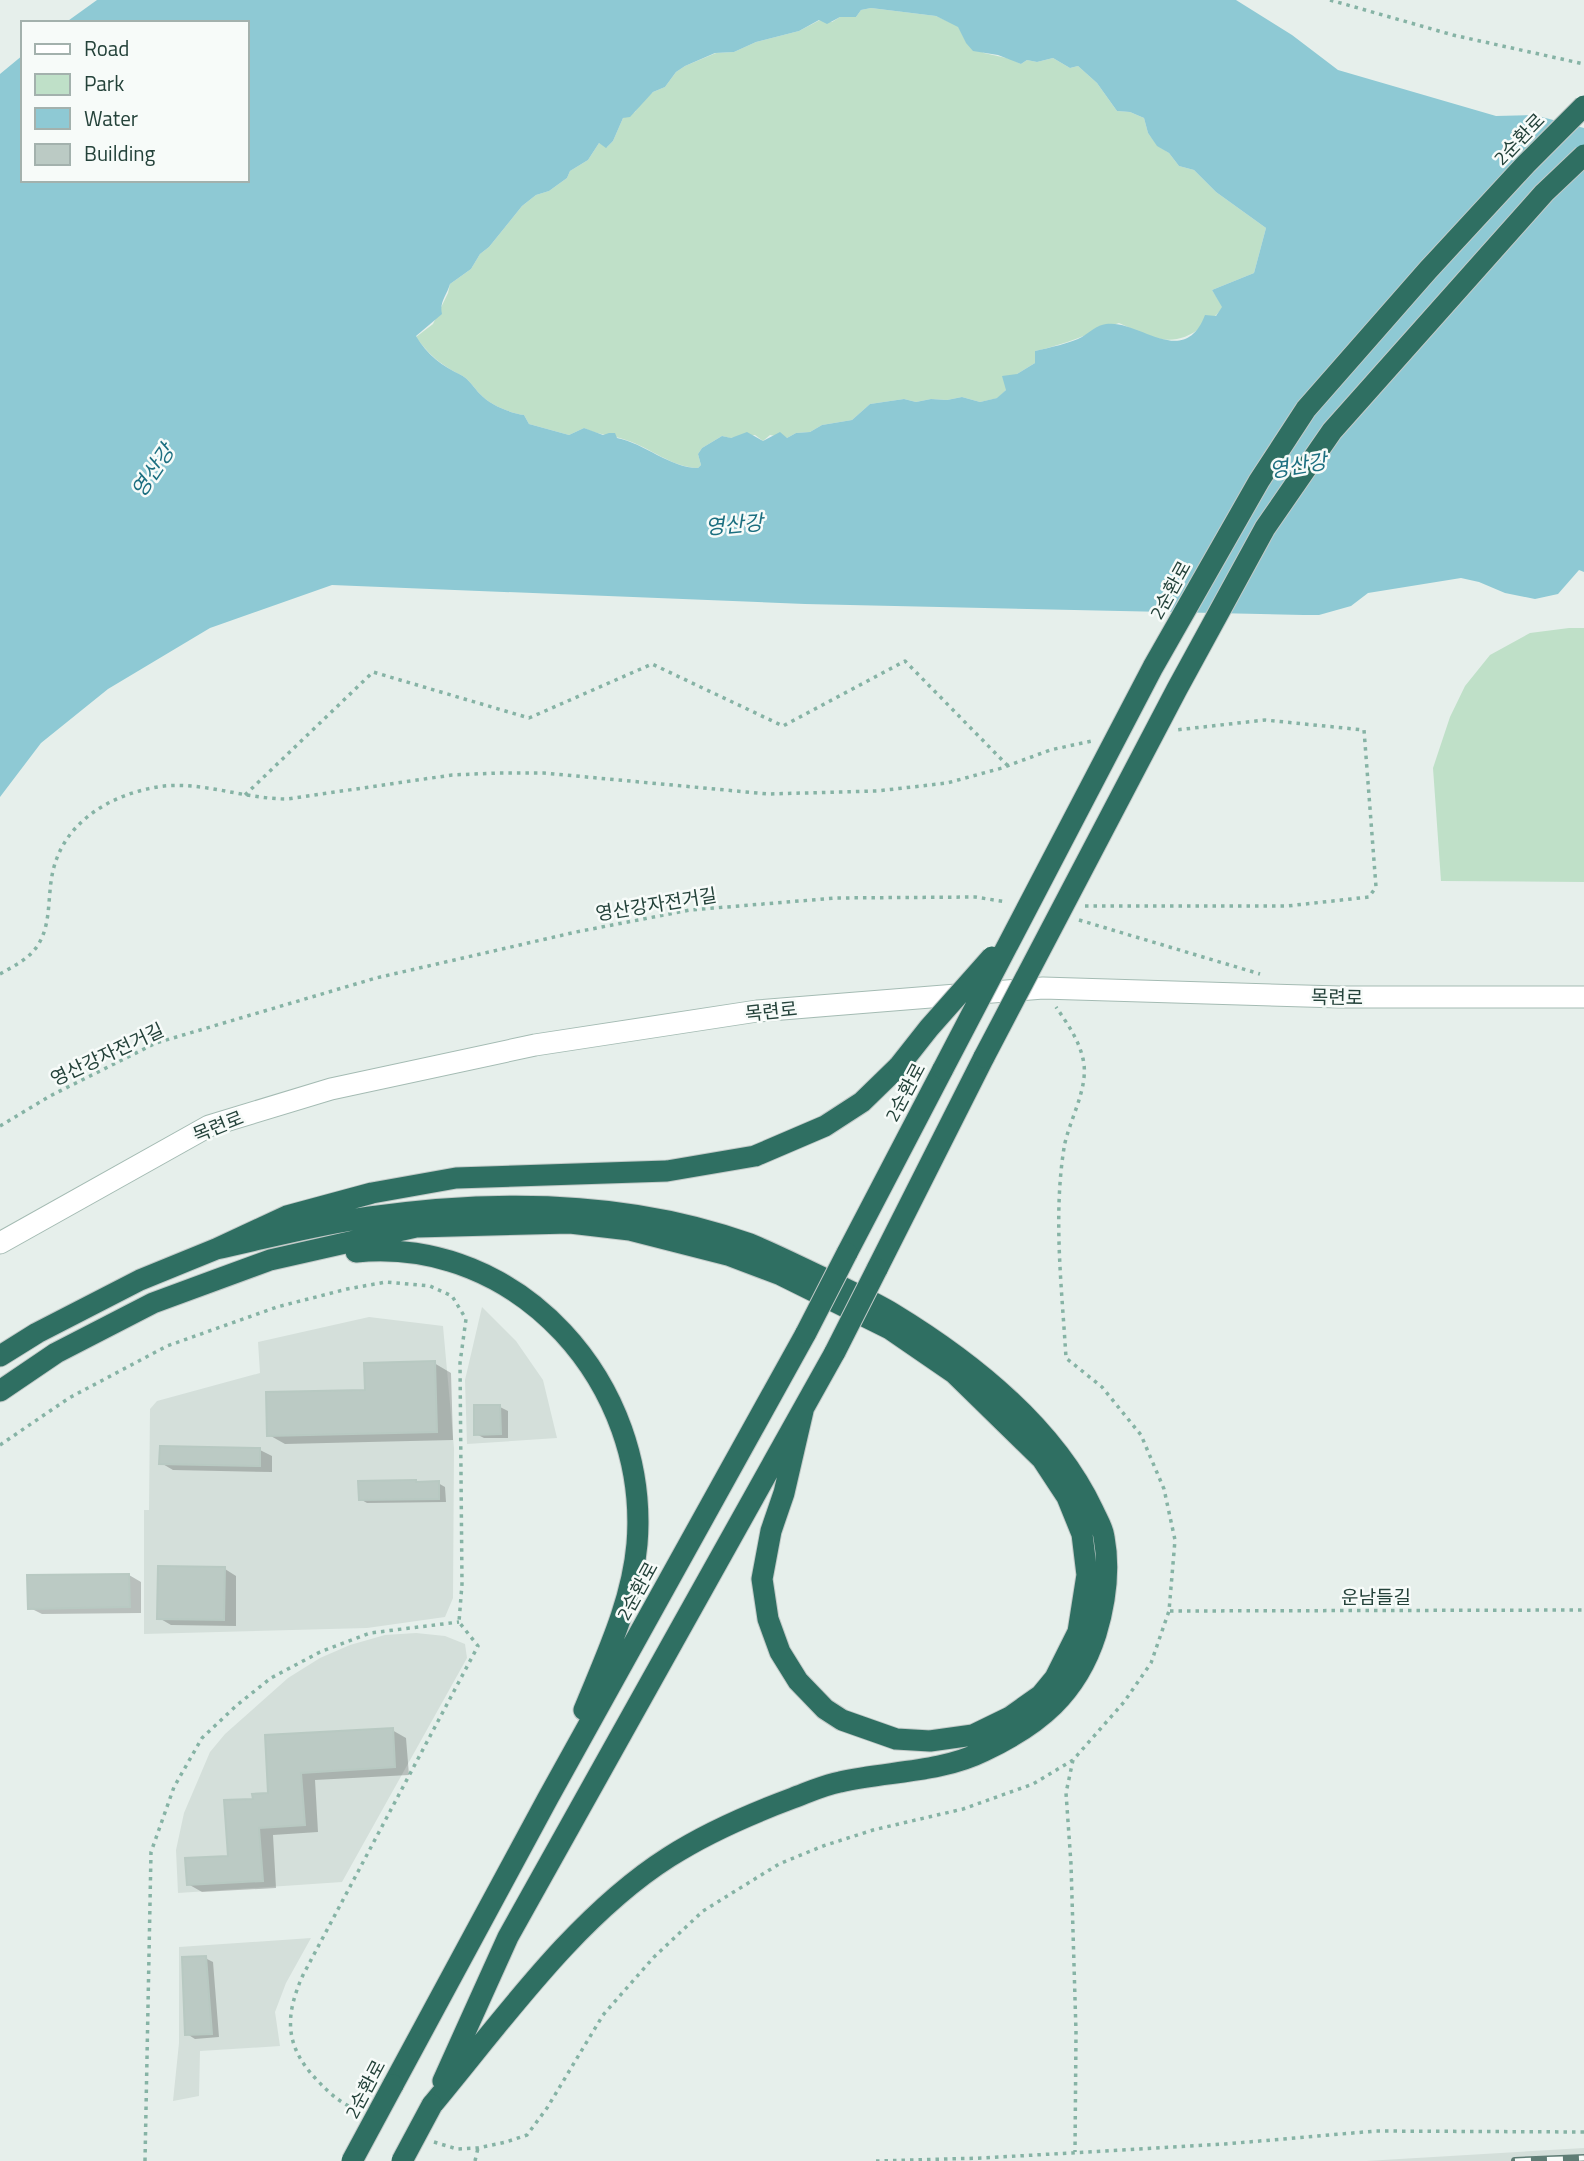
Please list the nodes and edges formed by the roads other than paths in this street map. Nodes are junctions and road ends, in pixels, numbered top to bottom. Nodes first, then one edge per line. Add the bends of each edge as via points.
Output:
1 (1584, 106) edge
2 (1584, 155) edge
3 (1014, 932) junction
4 (1584, 998) edge
5 (0, 1242) edge
6 (216, 1249) junction
7 (270, 1260) junction
8 (0, 1356) edge
9 (0, 1391) edge
10 (803, 1411) junction
11 (548, 1798) junction
12 (432, 2105) junction
13 (352, 2161) edge
14 (402, 2161) edge

1 - 3 highway, 2순환로, bridge via 1428,270 1306,409 1259,481 1153,667
2 - 10 highway, bridge via 1535,203 1332,431 1265,528 984,1057
3 - 6 highway, bridge via 899,1066 862,1102 825,1126 755,1156 667,1171 456,1178 372,1193 287,1216
3 - 11 highway, 2순환로, bridge via 806,1332
4 - 5 street, 목련로 via 1339,997 1043,988 757,1011 535,1045 331,1088 209,1126
6 - 8 highway via 140,1280
6 - 12 highway via 364,1217 467,1206 542,1206 636,1215 729,1238 886,1309 974,1370 1055,1447 1081,1484 1104,1534 1106,1588 1092,1647 1073,1685 1042,1718 978,1755 836,1782 712,1831 664,1859 563,1948
7 - 9 highway via 153,1303 56,1353
7 - 10 highway via 416,1227 559,1223 618,1228 750,1263 890,1329 954,1373 1042,1459 1067,1497 1082,1534 1087,1575 1084,1606 1078,1632 1041,1695 972,1735 930,1741 896,1739 842,1720 799,1681 780,1652 768,1619 762,1579
7 - 11 highway via 383,1249 440,1258 516,1291 578,1347 601,1384 631,1456 637,1544 622,1617
10 - 12 highway via 508,1937
11 - 13 highway, 2순환로, bridge
12 - 14 highway, bridge

